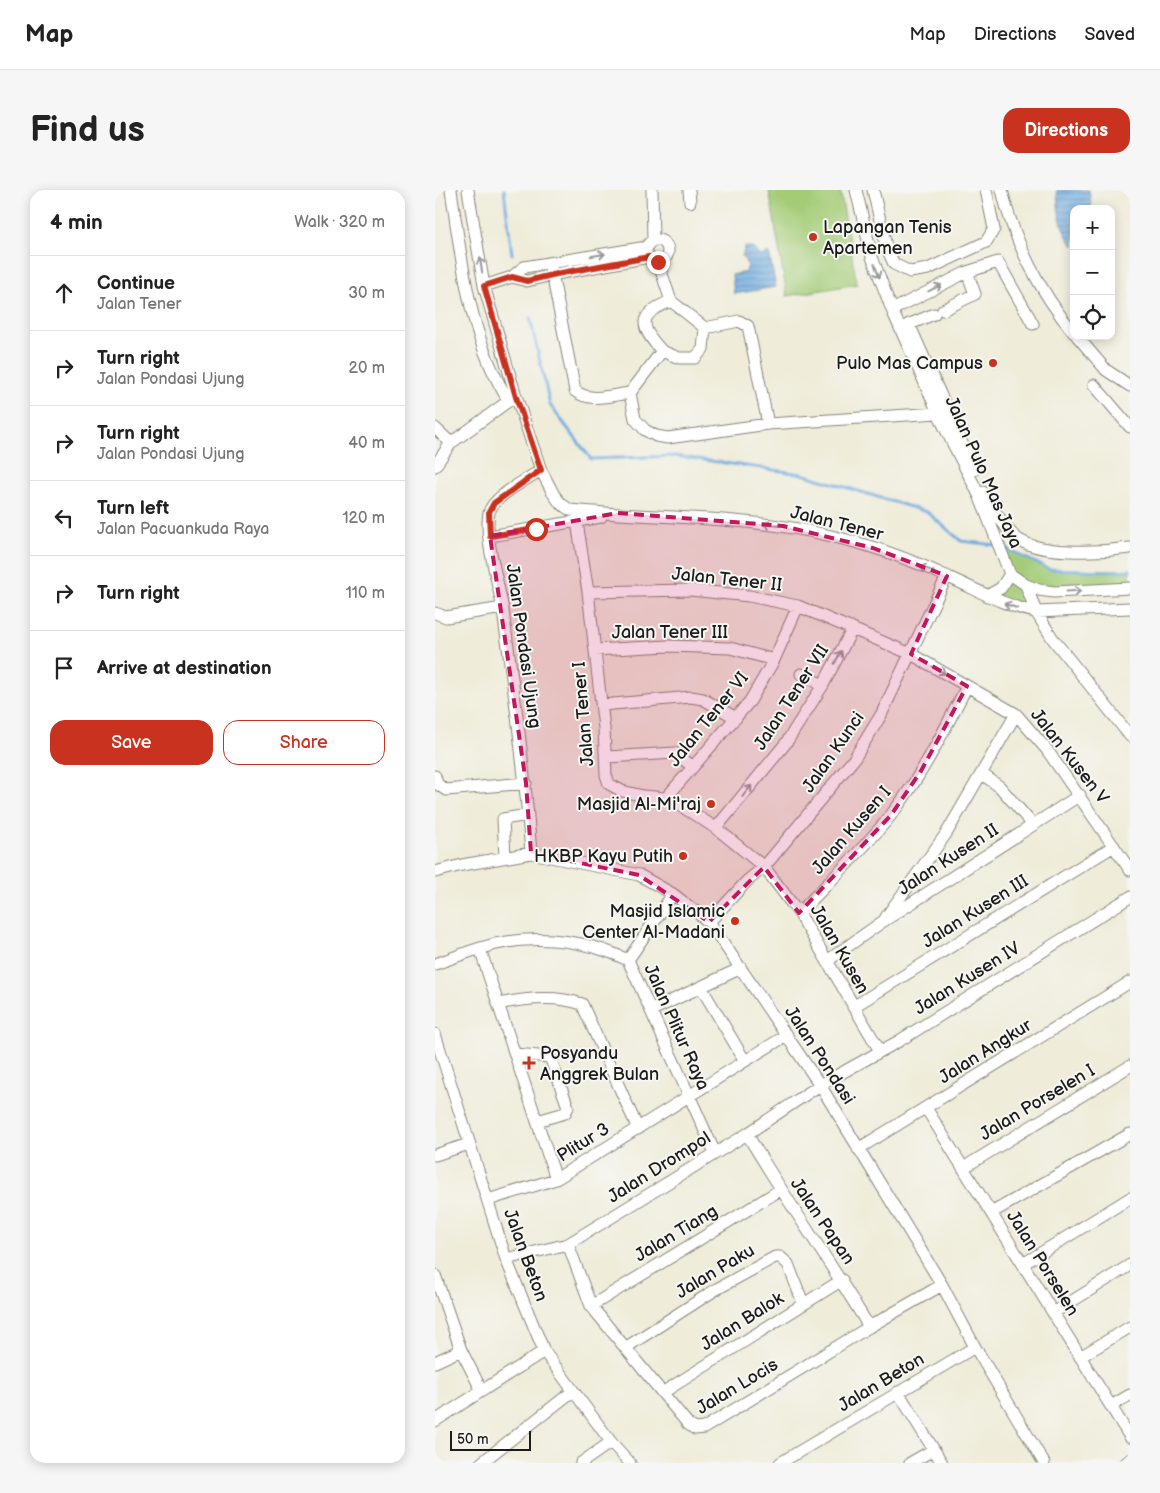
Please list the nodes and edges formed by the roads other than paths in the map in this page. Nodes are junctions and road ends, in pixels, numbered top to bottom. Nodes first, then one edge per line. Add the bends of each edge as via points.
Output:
1 (451, 190) edge
2 (468, 190) edge
3 (652, 190) edge
4 (856, 190) edge
5 (873, 190) edge
6 (986, 190) edge
7 (1002, 190) edge
8 (655, 251) junction
9 (551, 269) junction
10 (967, 272) junction
11 (490, 285) junction
12 (671, 301) junction
13 (892, 310) junction
14 (1033, 324) dead end
15 (904, 326) junction
16 (705, 328) junction
17 (1070, 328) edge
18 (1080, 340) edge
19 (662, 351) junction
20 (511, 380) junction
21 (1094, 385) dead end
22 (500, 386) junction
23 (1130, 386) edge
24 (630, 393) junction
25 (512, 399) junction
26 (938, 413) junction
27 (768, 424) junction
28 (1130, 427) edge
29 (435, 428) edge
30 (451, 443) junction
31 (435, 466) edge
32 (541, 470) junction
33 (981, 493) junction
34 (579, 517) junction
35 (490, 536) junction
36 (1130, 548) edge
37 (1009, 572) junction
38 (947, 576) junction
39 (1026, 585) junction
40 (1130, 588) edge
41 (588, 592) junction
42 (987, 596) junction
43 (798, 606) junction
44 (503, 608) junction
45 (1130, 608) edge
46 (1035, 612) junction
47 (435, 613) edge
48 (853, 628) junction
49 (595, 650) junction
50 (911, 654) junction
51 (774, 660) junction
52 (801, 674) dead end
53 (823, 685) junction
54 (967, 686) junction
55 (602, 704) junction
56 (1015, 714) junction
57 (736, 718) junction
58 (1130, 736) edge
59 (607, 757) junction
60 (693, 767) junction
61 (982, 774) junction
62 (435, 776) edge
63 (526, 783) junction
64 (1080, 795) junction
65 (666, 798) junction
66 (528, 815) junction
67 (1033, 825) junction
68 (716, 828) junction
69 (1114, 846) junction
70 (531, 853) junction
71 (505, 858) junction
72 (764, 867) junction
73 (1130, 870) edge
74 (435, 872) edge
75 (673, 894) junction
76 (1130, 897) edge
77 (799, 913) junction
78 (709, 922) junction
79 (882, 922) junction
80 (480, 949) junction
81 (628, 960) junction
82 (827, 961) junction
83 (435, 964) edge
84 (741, 968) junction
85 (1130, 982) edge
86 (701, 987) junction
87 (499, 1004) junction
88 (853, 1007) junction
89 (652, 1010) junction
90 (435, 1034) edge
91 (787, 1035) junction
92 (880, 1052) junction
93 (515, 1054) junction
94 (745, 1061) junction
95 (1130, 1066) edge
96 (820, 1085) junction
97 (688, 1096) junction
98 (926, 1108) junction
99 (537, 1121) junction
100 (638, 1129) junction
101 (747, 1134) junction
102 (1130, 1134) edge
103 (469, 1144) junction
104 (858, 1150) junction
105 (715, 1153) junction
106 (435, 1155) edge
107 (963, 1168) junction
108 (557, 1179) junction
109 (780, 1190) junction
110 (1130, 1198) edge
111 (488, 1200) junction
112 (991, 1213) junction
113 (568, 1244) junction
114 (506, 1259) junction
115 (1023, 1264) junction
116 (1130, 1265) edge
117 (435, 1275) edge
118 (842, 1280) junction
119 (941, 1286) junction
120 (803, 1303) junction
121 (591, 1306) junction
122 (440, 1308) edge
123 (1053, 1313) junction
124 (869, 1327) junction
125 (1130, 1327) edge
126 (975, 1347) junction
127 (625, 1348) junction
128 (461, 1350) junction
129 (544, 1351) junction
130 (1080, 1357) junction
131 (435, 1362) edge
132 (482, 1391) junction
133 (573, 1391) junction
134 (898, 1392) junction
135 (662, 1393) junction
136 (1130, 1394) edge
137 (1111, 1406) junction
138 (435, 1421) edge
139 (1130, 1437) edge
140 (611, 1442) junction
141 (933, 1450) junction
142 (1130, 1460) edge
143 (481, 1463) edge
144 (581, 1463) edge
145 (630, 1463) edge
146 (780, 1463) edge
147 (910, 1463) edge
148 (942, 1463) edge
149 (1044, 1463) edge
150 (1125, 1463) edge

1 - 22 street via 468,295 479,340
11 -> 2 street
3 - 8 street
4 -> 13 street, Jalan Pulo Mas Jaya via 872,257
5 - 6 street via 886,246 895,264 909,272 929,268 986,242 994,229
7 - 17 street via 1009,221 1051,305
8 - 9 street
8 - 12 street
9 - 11 street via 524,267 510,278
9 - 24 street via 575,391 583,397 592,398
13 -> 10 street
10 - 14 street via 998,262
10 - 15 street via 975,294
11 - 20 street
12 - 16 street
12 - 19 street via 649,313 645,323 647,335
13 - 15 street, Jalan Pulo Mas Jaya
15 - 26 street, Jalan Pulo Mas Jaya
15 - 33 street
16 - 19 street via 703,349 695,358 679,358
16 - 27 street via 739,321 748,326
18 - 23 street via 1106,370
19 - 24 street
20 - 22 street
20 - 25 street
21 - 28 street
22 - 25 street
24 - 27 street via 635,419 656,436 681,437
25 - 30 street
25 - 32 street
26 - 27 street
26 - 33 street, Jalan Pulo Mas Jaya
29 - 30 street
30 - 31 street
32 - 34 street via 560,503
32 - 35 street, Jalan Pondasi Ujung via 494,503 489,512
33 - 36 street via 1015,537 1036,548 1069,551
33 - 37 street, Jalan Pulo Mas Jaya
34 - 35 street, Jalan Tener
38 -> 34 street, Jalan Tener via 873,548 783,526 618,513
34 - 41 street, Jalan Tener I
35 - 44 street, Jalan Pondasi Ujung
37 - 39 street
37 - 42 street via 1001,588
38 - 42 street, Jalan Tener
38 - 50 street, Jalan Kunci
39 -> 40 street via 1054,592
39 - 46 street
41 - 43 street, Jalan Tener II via 690,590 749,596
41 - 49 street, Jalan Tener I
46 -> 42 street, Jalan Tener via 1006,605
43 - 48 street, Jalan Tener II
43 - 51 street, Jalan Tener VI
44 - 47 street via 446,617
44 - 63 street, Jalan Pondasi Ujung
45 - 46 street, Jalan Tener
46 - 58 street
48 - 50 street, Jalan Tener II
53 -> 48 street, Jalan Tener VII
49 - 51 street, Jalan Tener III via 668,646 730,648
49 - 55 street, Jalan Tener I
50 -> 54 street, Jalan Kusen V
50 - 72 street, Jalan Kunci via 881,715 854,759
51 - 57 street, Jalan Tener VI
52 - 53 street
68 -> 53 street, Jalan Tener VII via 786,743
54 - 56 street, Jalan Kusen V
54 - 77 street, Jalan Kusen I via 921,771 891,814 856,856
55 - 57 street via 691,697 703,699
55 - 59 street, Jalan Tener I
56 - 61 street, Jalan Kusen II
56 - 64 street, Jalan Kusen V
57 - 60 street, Jalan Tener VI
59 - 60 street via 675,753
59 - 65 street, Jalan Tener I via 607,780 614,788
60 - 65 street, Jalan Tener VI
61 - 67 street
61 - 79 street, Jalan Kusen II via 946,834
62 - 63 street via 437,784 446,790
63 - 66 street, Jalan Pondasi Ujung
64 - 67 street, Jalan Kusen II
64 - 69 street, Jalan Kusen V
65 - 68 street, Jalan Tener I
66 - 70 street, Jalan Pondasi Ujung
66 - 71 street via 503,819
67 - 79 street, Jalan Kusen II
68 - 72 street, Jalan Tener I
69 - 73 street, Jalan Kusen V
69 - 88 street, Jalan Kusen III
70 - 71 street, Jalan Pondasi
70 - 75 street, Jalan Pondasi via 639,875
71 - 74 street, Jalan Pondasi
72 - 77 street, Jalan Kusen
72 - 78 street, Jalan Kunci
75 - 78 street, Jalan Pondasi
75 - 81 street
76 - 92 street, Jalan Kusen IV
77 - 82 street, Jalan Kusen
78 - 84 street, Jalan Pondasi
79 - 82 street, Jalan Kusen II
80 - 81 street, Jalan Plitur Raya via 502,943 560,940 590,944
80 - 83 street, Jalan Plitur Raya
80 - 87 street
81 - 89 street, Jalan Plitur Raya
82 - 88 street, Jalan Kusen
84 - 86 street
84 - 91 street, Jalan Pondasi
85 - 98 street, Jalan Angkur
86 - 89 street
86 - 94 street
87 - 93 street
87 - 100 street via 523,998 551,998 582,1004
88 - 92 street, Jalan Kusen
89 - 97 street, Jalan Plitur Raya
90 - 103 street, Jalan Beton
91 - 94 street, Plitur 3
91 - 96 street, Jalan Pondasi
92 - 96 street, Jalan Kusen IV
93 - 99 street
93 - 99 street via 550,1057 568,1107 565,1112
94 - 97 street, Plitur 3
95 - 107 street, Jalan Porselen I
96 - 101 street, Jalan Drompol
96 - 104 street, Jalan Pondasi
97 - 100 street, Plitur 3
97 - 105 street, Jalan Plitur Raya
98 - 104 street, Jalan Angkur
98 - 107 street, Jalan Porselen
99 - 108 street
100 - 108 street, Plitur 3
101 - 105 street, Jalan Drompol
101 - 109 street, Jalan Papan
102 - 112 street
103 - 106 street
103 - 111 street, Jalan Beton
104 - 119 street, Jalan Pondasi
105 - 113 street, Jalan Drompol
107 - 112 street, Jalan Porselen
108 - 111 street, Plitur 3
109 - 118 street, Jalan Papan
109 - 121 street, Jalan Tiang
110 - 115 street
111 - 114 street, Jalan Beton
112 - 115 street, Jalan Porselen
113 - 114 street, Jalan Drompol
113 - 121 street, Jalan Locis
114 - 129 street, Jalan Beton
115 - 123 street, Jalan Porselen
116 - 123 street
117 - 122 street
118 - 120 street, Jalan Balok
118 - 124 street, Jalan Papan
119 - 124 street, Jalan Locis
119 - 126 street, Jalan Pondasi
120 - 127 street, Jalan Paku via 788,1264 775,1257 715,1290
120 - 135 street, Jalan Balok
121 - 127 street, Jalan Locis
122 - 128 street
123 - 130 street, Jalan Porselen
124 - 135 street, Jalan Locis via 704,1428 691,1427
125 - 130 street
126 - 134 street, Jalan Beton
126 - 149 street, Jalan Pondasi
127 - 135 street, Jalan Locis
128 - 131 street
128 - 132 street
129 - 132 street
129 - 133 street, Jalan Beton
130 - 137 street, Jalan Porselen
132 - 138 street
133 - 140 street, Jalan Beton
133 - 143 street
134 - 141 street
134 - 146 street, Jalan Beton
136 - 137 street
137 - 139 street, Jalan Porselen
140 - 144 street
140 - 145 street, Jalan Beton
141 - 147 street
141 - 148 street
142 - 150 street

